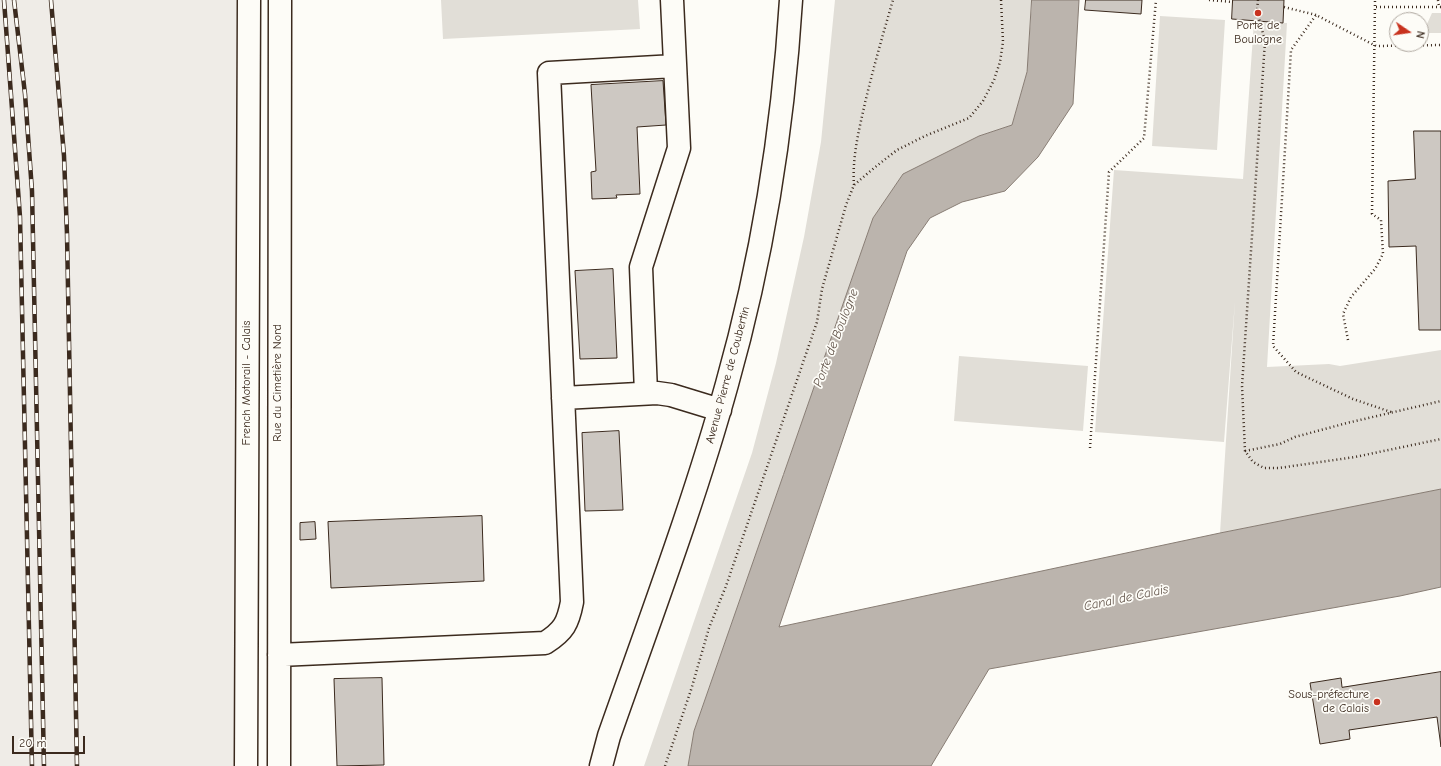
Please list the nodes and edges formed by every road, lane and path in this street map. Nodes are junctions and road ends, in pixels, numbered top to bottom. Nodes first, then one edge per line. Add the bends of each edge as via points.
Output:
1 (249, 0) edge
2 (280, 0) edge
3 (672, 0) edge
4 (791, 0) edge
5 (892, 0) edge
6 (1001, 0) edge
7 (1156, 0) edge
8 (1209, 0) edge
9 (1258, 0) edge
10 (1376, 0) edge
11 (1438, 0) edge
12 (1233, 2) dead end
13 (1284, 7) dead end
14 (1376, 7) junction
15 (1440, 7) edge
16 (1316, 15) junction
17 (1441, 45) edge
18 (1376, 46) junction
19 (675, 66) junction
20 (854, 186) junction
21 (1348, 340) dead end
22 (646, 393) junction
23 (563, 398) junction
24 (1441, 401) edge
25 (720, 410) junction
26 (1391, 412) junction
27 (1441, 439) edge
28 (1090, 448) dead end
29 (1245, 451) junction
30 (279, 655) junction
31 (609, 736) junction
32 (246, 766) edge
33 (279, 766) edge
34 (595, 766) edge
35 (601, 766) edge
36 (665, 766) edge

1 - 32 street, French Motorail - Calais
2 - 30 street, Rue du Cimetière Nord
3 - 19 street
4 - 25 street, Avenue Pierre de Coubertin via 782,100 761,235 743,323
5 - 20 path via 860,127 853,168
6 - 20 path via 1003,42 1000,62 983,101 969,118 897,150
7 - 28 path via 1144,138 1109,172
8 - 12 path
9 - 29 path via 1265,41 1242,386
10 - 14 path
11 - 15 path
13 - 16 path
14 - 15 path
14 - 18 path
16 - 18 path
16 - 26 path via 1291,50 1273,346 1296,372 1353,399
17 - 18 path
18 - 21 path via 1372,214 1381,220 1384,254 1351,297 1343,314
19 - 22 street via 679,148 641,267
19 - 23 street via 549,73
20 - 36 path via 824,282 817,322 726,586 709,628
22 - 23 street
22 - 25 street via 671,395
23 - 30 street via 572,602 568,621 558,635 545,643
24 - 26 path
25 - 31 street, Avenue Pierre de Coubertin
26 - 29 path via 1295,437 1280,444
27 - 29 path via 1355,457 1279,468 1264,468 1253,462
30 - 33 street, Rue du Cimetière Nord
31 - 34 street, Avenue Pierre de Coubertin
31 - 35 street, Avenue Pierre de Coubertin

